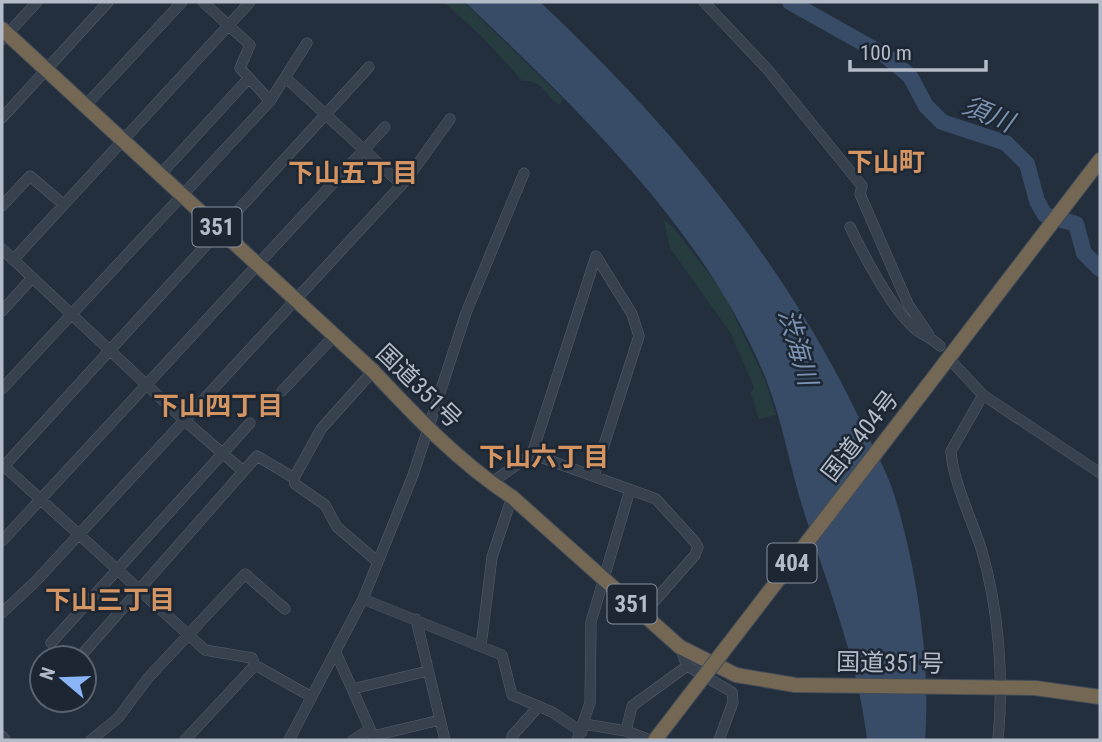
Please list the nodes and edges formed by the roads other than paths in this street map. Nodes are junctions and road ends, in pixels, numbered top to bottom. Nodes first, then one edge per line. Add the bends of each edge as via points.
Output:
1 (37, 2) edge
2 (108, 2) edge
3 (182, 2) edge
4 (203, 2) edge
5 (250, 2) edge
6 (704, 2) edge
7 (229, 25) junction
8 (4, 34) edge
9 (307, 43) dead end
10 (369, 67) dead end
11 (46, 70) junction
12 (250, 78) junction
13 (286, 78) junction
14 (270, 100) junction
15 (85, 106) junction
16 (324, 115) junction
17 (2, 118) edge
18 (450, 119) dead end
19 (385, 127) dead end
20 (124, 141) junction
21 (363, 150) junction
22 (1100, 160) edge
23 (524, 173) dead end
24 (160, 175) junction
25 (401, 184) junction
26 (181, 195) junction
27 (64, 205) junction
28 (2, 206) edge
29 (850, 227) dead end
30 (220, 230) junction
31 (2, 249) edge
32 (13, 260) junction
33 (257, 266) junction
34 (32, 278) junction
35 (295, 300) junction
36 (2, 311) edge
37 (71, 314) junction
38 (929, 335) junction
39 (334, 336) junction
40 (940, 346) dead end
41 (110, 350) junction
42 (954, 364) dead end
43 (373, 371) junction
44 (148, 385) junction
45 (2, 388) edge
46 (282, 391) dead end
47 (983, 395) junction
48 (184, 420) junction
49 (250, 423) dead end
50 (428, 429) junction
51 (223, 453) junction
52 (532, 454) junction
53 (2, 465) edge
54 (243, 471) junction
55 (1100, 473) edge
56 (594, 476) junction
57 (294, 478) junction
58 (491, 483) junction
59 (630, 490) junction
60 (513, 497) junction
61 (42, 500) junction
62 (79, 533) junction
63 (2, 541) edge
64 (378, 562) junction
65 (118, 569) junction
66 (603, 578) junction
67 (139, 588) junction
68 (363, 599) junction
69 (285, 609) dead end
70 (2, 613) edge
71 (643, 614) junction
72 (416, 620) junction
73 (189, 634) junction
74 (51, 643) dead end
75 (91, 644) edge
76 (481, 646) junction
77 (680, 647) junction
78 (336, 653) junction
79 (255, 665) junction
80 (687, 666) junction
81 (428, 671) junction
82 (997, 687) junction
83 (352, 689) junction
84 (310, 696) junction
85 (1100, 697) edge
86 (539, 706) junction
87 (440, 720) junction
88 (626, 731) junction
89 (581, 732) edge
90 (373, 735) edge
91 (2, 736) edge
92 (5, 740) edge
93 (91, 740) edge
94 (185, 740) edge
95 (289, 740) edge
96 (353, 740) edge
97 (445, 740) edge
98 (512, 740) edge
99 (653, 740) edge
100 (719, 740) edge
101 (998, 740) edge

1 - 8 street
2 - 11 street
3 - 15 street
4 - 7 street
5 - 7 street
6 - 38 street via 786,90 863,186 860,194 908,304
7 - 12 street via 250,46 240,68
7 - 20 street
8 - 11 highway, 国道351号 / 351
9 - 13 street
10 - 16 street
11 - 15 highway, 国道351号 / 351
11 - 17 street
12 - 14 street
12 - 24 street
13 - 14 street
13 - 16 street
14 - 26 street
15 - 20 highway, 国道351号 / 351
16 - 21 street
16 - 30 street
18 - 25 street
19 - 21 street
20 - 24 highway, 国道351号 / 351
20 - 27 street
21 - 25 street
21 - 33 street
22 - 99 highway, 国道404号 / 404, bridge
23 - 50 street via 466,313
24 - 26 highway, 国道351号 / 351
25 - 35 street
26 - 30 highway, 国道351号 / 351
26 - 37 street
27 - 28 street via 30,176
27 - 32 street
29 - 38 street via 903,315 915,330
30 - 33 highway, 国道351号 / 351
30 - 41 street
31 - 32 street
32 - 34 street
33 - 35 highway, 国道351号 / 351
33 - 44 street
34 - 36 street
34 - 37 street
35 - 39 highway, 国道351号 / 351
35 - 48 street
37 - 41 street
37 - 45 street
38 - 40 street
39 - 43 highway, 国道351号 / 351
39 - 46 street
41 - 44 street
41 - 53 street
42 - 47 street
43 - 50 highway, 国道351号 / 351
43 - 57 street via 321,429
44 - 48 street
44 - 61 street
47 - 55 street
47 - 82 street via 954,442 951,459 982,552
48 - 51 street
48 - 62 street
49 - 51 street
50 - 58 highway, 国道351号 / 351
50 - 64 street
51 - 54 street
51 - 65 street
52 - 56 street
52 - 56 street via 596,256 632,314 639,336
52 - 58 street
53 - 61 street
54 - 57 street via 257,456
54 - 67 street
56 - 59 street
57 - 64 street via 295,484 325,505 337,527
58 - 60 highway, 国道351号 / 351
59 - 66 street
59 - 71 street via 656,499 698,547
60 - 66 highway, 国道351号 / 351
60 - 76 street via 492,557
61 - 62 street
61 - 63 street
62 - 65 street
62 - 70 street
64 - 68 street
65 - 67 street
65 - 74 street
66 - 71 highway, 国道351号 / 351
66 - 89 street via 591,622 590,703
67 - 73 street
67 - 75 street
68 - 72 street
68 - 78 street
69 - 73 street via 245,574
71 - 77 highway, 国道351号 / 351
72 - 76 street
72 - 81 street
73 - 79 street via 205,650 241,654 252,658
73 - 93 street via 118,718
76 - 86 street via 506,659 512,695
77 - 80 street
77 - 82 highway, 国道351号 / 351 via 736,675 795,685
78 - 83 street
78 - 84 street
79 - 84 street
79 - 94 street
80 - 88 street via 632,706
80 - 100 street via 732,692 733,702
81 - 83 street
81 - 87 street
82 - 85 highway, 国道351号 / 351
82 - 101 street
83 - 90 street
84 - 95 street
86 - 89 street
86 - 98 street
87 - 90 street
87 - 97 street
88 - 89 street
88 - 99 street
90 - 96 street
91 - 92 street

